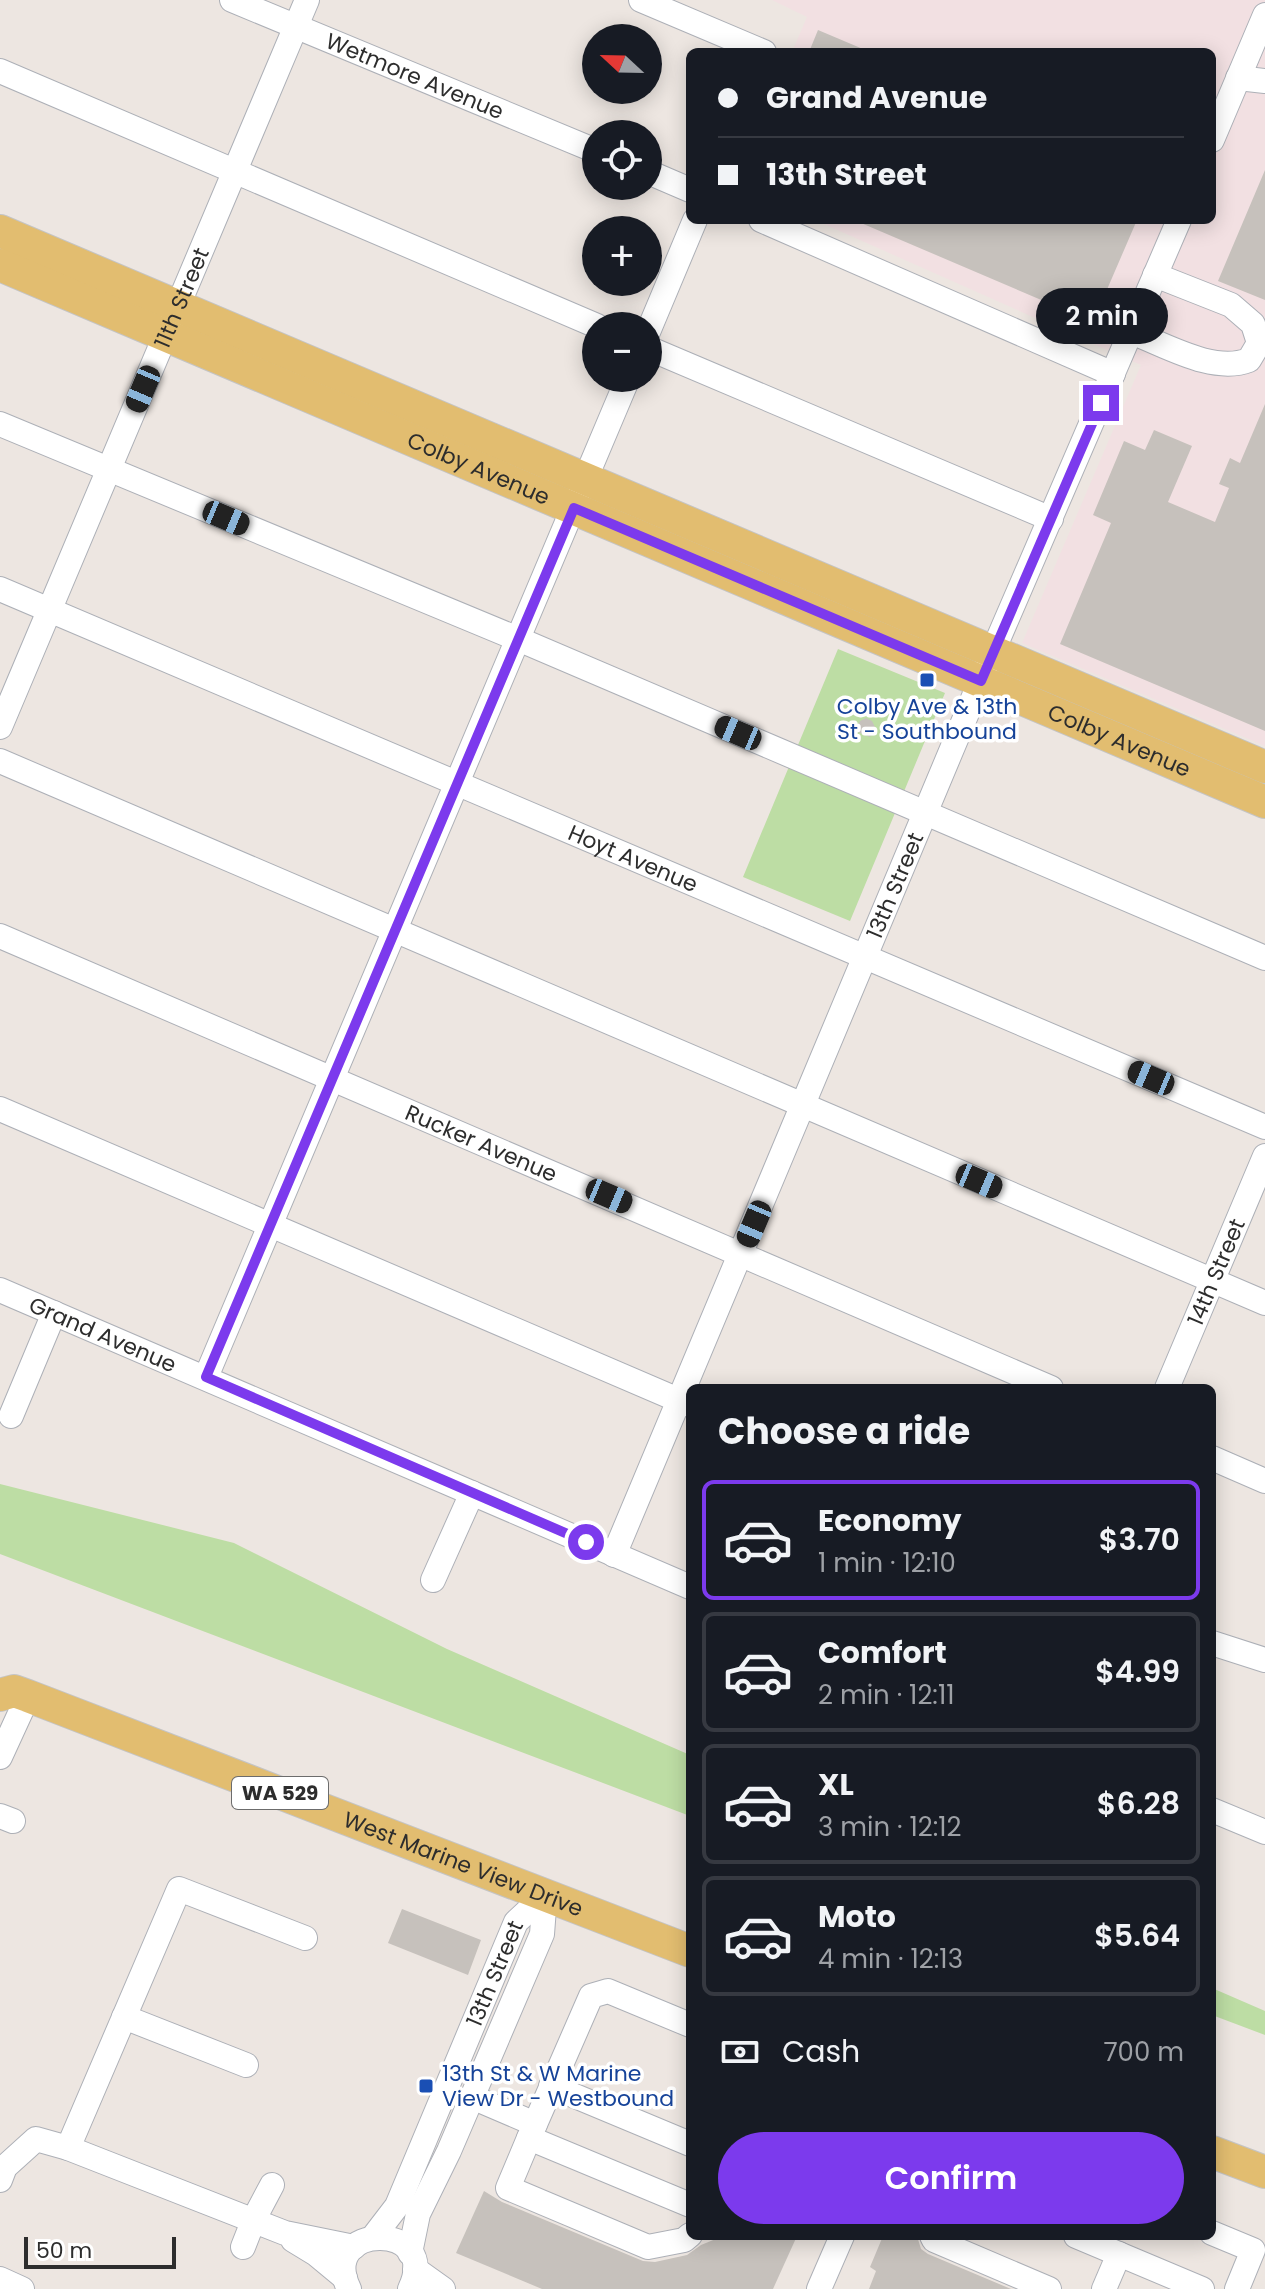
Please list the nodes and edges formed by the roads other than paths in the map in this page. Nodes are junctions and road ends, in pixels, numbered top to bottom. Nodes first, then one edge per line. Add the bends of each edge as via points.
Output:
1 (232, 0) edge
2 (307, 0) edge
3 (641, 0) edge
4 (1265, 15) edge
5 (296, 27) junction
6 (755, 48) edge
7 (0, 71) edge
8 (1238, 78) junction
9 (1265, 81) edge
10 (1216, 130) edge
11 (582, 145) edge
12 (235, 171) junction
13 (662, 178) edge
14 (686, 188) edge
15 (693, 224) edge
16 (770, 224) edge
17 (1177, 224) edge
18 (0, 231) edge
19 (0, 265) edge
20 (1155, 275) junction
21 (656, 312) edge
22 (582, 320) edge
23 (172, 321) junction
24 (1131, 332) junction
25 (662, 354) edge
26 (1113, 374) junction
27 (622, 392) edge
28 (0, 424) edge
29 (109, 470) junction
30 (580, 494) junction
31 (1051, 519) junction
32 (0, 589) edge
33 (49, 610) junction
34 (518, 639) junction
35 (993, 651) junction
36 (981, 681) junction
37 (0, 727) edge
38 (0, 761) edge
39 (1265, 767) edge
40 (458, 783) junction
41 (1265, 802) edge
42 (927, 813) junction
43 (394, 932) junction
44 (0, 936) edge
45 (866, 958) junction
46 (1265, 958) edge
47 (334, 1077) junction
48 (804, 1107) junction
49 (0, 1109) edge
50 (1265, 1127) edge
51 (1265, 1156) edge
52 (271, 1224) junction
53 (742, 1253) junction
54 (1212, 1281) junction
55 (0, 1290) edge
56 (1265, 1303) edge
57 (54, 1313) junction
58 (206, 1377) junction
59 (691, 1384) edge
60 (1042, 1384) edge
61 (1169, 1384) edge
62 (684, 1402) edge
63 (11, 1416) dead end
64 (1216, 1460) edge
65 (1265, 1481) edge
66 (472, 1493) junction
67 (614, 1555) junction
68 (433, 1580) dead end
69 (686, 1585) edge
70 (1216, 1644) edge
71 (1265, 1660) edge
72 (10, 1688) edge
73 (0, 1757) edge
74 (1216, 1812) edge
75 (1265, 1832) edge
76 (545, 1895) junction
77 (305, 1938) dead end
78 (686, 1949) edge
79 (124, 2017) junction
80 (686, 2023) edge
81 (246, 2065) dead end
82 (551, 2086) junction
83 (472, 2097) junction
84 (532, 2131) junction
85 (686, 2142) edge
86 (68, 2148) junction
87 (1216, 2154) edge
88 (1265, 2172) edge
89 (0, 2180) edge
90 (272, 2185) dead end
91 (686, 2203) edge
92 (254, 2219) junction
93 (285, 2233) junction
94 (1216, 2235) edge
95 (686, 2238) edge
96 (840, 2240) edge
97 (934, 2240) edge
98 (1086, 2240) edge
99 (364, 2242) junction
100 (243, 2247) dead end
101 (1119, 2254) junction
102 (412, 2271) edge
103 (0, 2279) edge
104 (347, 2283) edge
105 (22, 2289) edge
106 (443, 2289) edge
107 (819, 2289) edge
108 (1049, 2289) edge
109 (1104, 2289) edge
110 (1202, 2289) edge
111 (1237, 2289) edge

1 - 5 street, Wetmore Avenue
2 - 5 street, 11th Street
3 - 6 street
4 - 8 street
5 - 11 street, Wetmore Avenue
5 - 12 street, 11th Street
7 - 12 street
8 - 9 street
8 - 10 street
12 - 22 street
12 - 23 street, 11th Street
13 - 14 street
15 - 21 street
16 - 26 street
17 - 20 street, 13th Street
18 - 23 main road, Colby Avenue
19 - 23 main road, Colby Avenue
20 - 24 street, 13th Street
20 - 24 street via 1231,305 1253,324 1259,343 1249,360 1208,362
23 - 29 street, 11th Street
23 - 30 main road, Colby Avenue
24 - 26 street, 13th Street
25 - 31 street
26 - 31 street, 13th Street
27 - 30 street
28 - 29 street
29 - 33 street, 11th Street
29 - 34 street
30 - 34 street
30 - 35 main road, Colby Avenue
30 - 36 main road, Colby Avenue
31 - 35 street, 13th Street
32 - 33 street, Hoyt Avenue
33 - 37 street, 11th Street
33 - 40 street, Hoyt Avenue
34 - 40 street
34 - 42 street
35 - 36 street, 13th Street
35 - 39 main road, Colby Avenue
36 - 41 main road, Colby Avenue
36 - 42 street, 13th Street
38 - 43 street
40 - 43 street
40 - 45 street, Hoyt Avenue
42 - 45 street, 13th Street
42 - 46 street
43 - 47 street
43 - 48 street
44 - 47 street, Rucker Avenue
45 - 48 street, 13th Street
45 - 50 street, Hoyt Avenue
47 - 52 street
47 - 53 street, Rucker Avenue
48 - 53 street, 13th Street
48 - 54 street
49 - 52 street
51 - 54 street, 14th Street
52 - 58 street
52 - 62 street
53 - 59 street, 13th Street
53 - 60 street, Rucker Avenue
54 - 56 street
54 - 61 street, 14th Street
55 - 57 street, Grand Avenue
57 - 58 street, Grand Avenue
57 - 63 street
58 - 66 street, Grand Avenue
62 - 67 street, 13th Street
64 - 65 street
66 - 67 street, Grand Avenue
66 - 68 street
67 - 69 street, Grand Avenue
70 - 71 street
72 - 73 street
72 - 76 main road, West Marine View Drive / WA 529
74 - 75 street
76 - 78 main road, West Marine View Drive / WA 529
76 - 83 street, 13th Street via 542,1934
76 - 99 street, 13th Street via 516,1922 397,2206
77 - 79 street via 179,1889
79 - 81 street
79 - 86 street
80 - 82 street via 608,1991 591,1996
82 - 84 street
82 - 85 street
83 - 84 street
83 - 102 street, 13th Street via 418,2214
84 - 91 street
84 - 95 street via 508,2188 648,2247
86 - 89 street via 36,2139 5,2167
86 - 92 street
87 - 88 main road
90 - 92 street
92 - 93 street
92 - 100 street
93 - 99 street
93 - 104 street
94 - 111 street via 1253,2250
96 - 107 street
97 - 108 street
98 - 101 street
99 - 102 street via 395,2239
99 - 104 street via 348,2256
101 - 109 street
101 - 110 street
102 - 106 street
103 - 105 street

